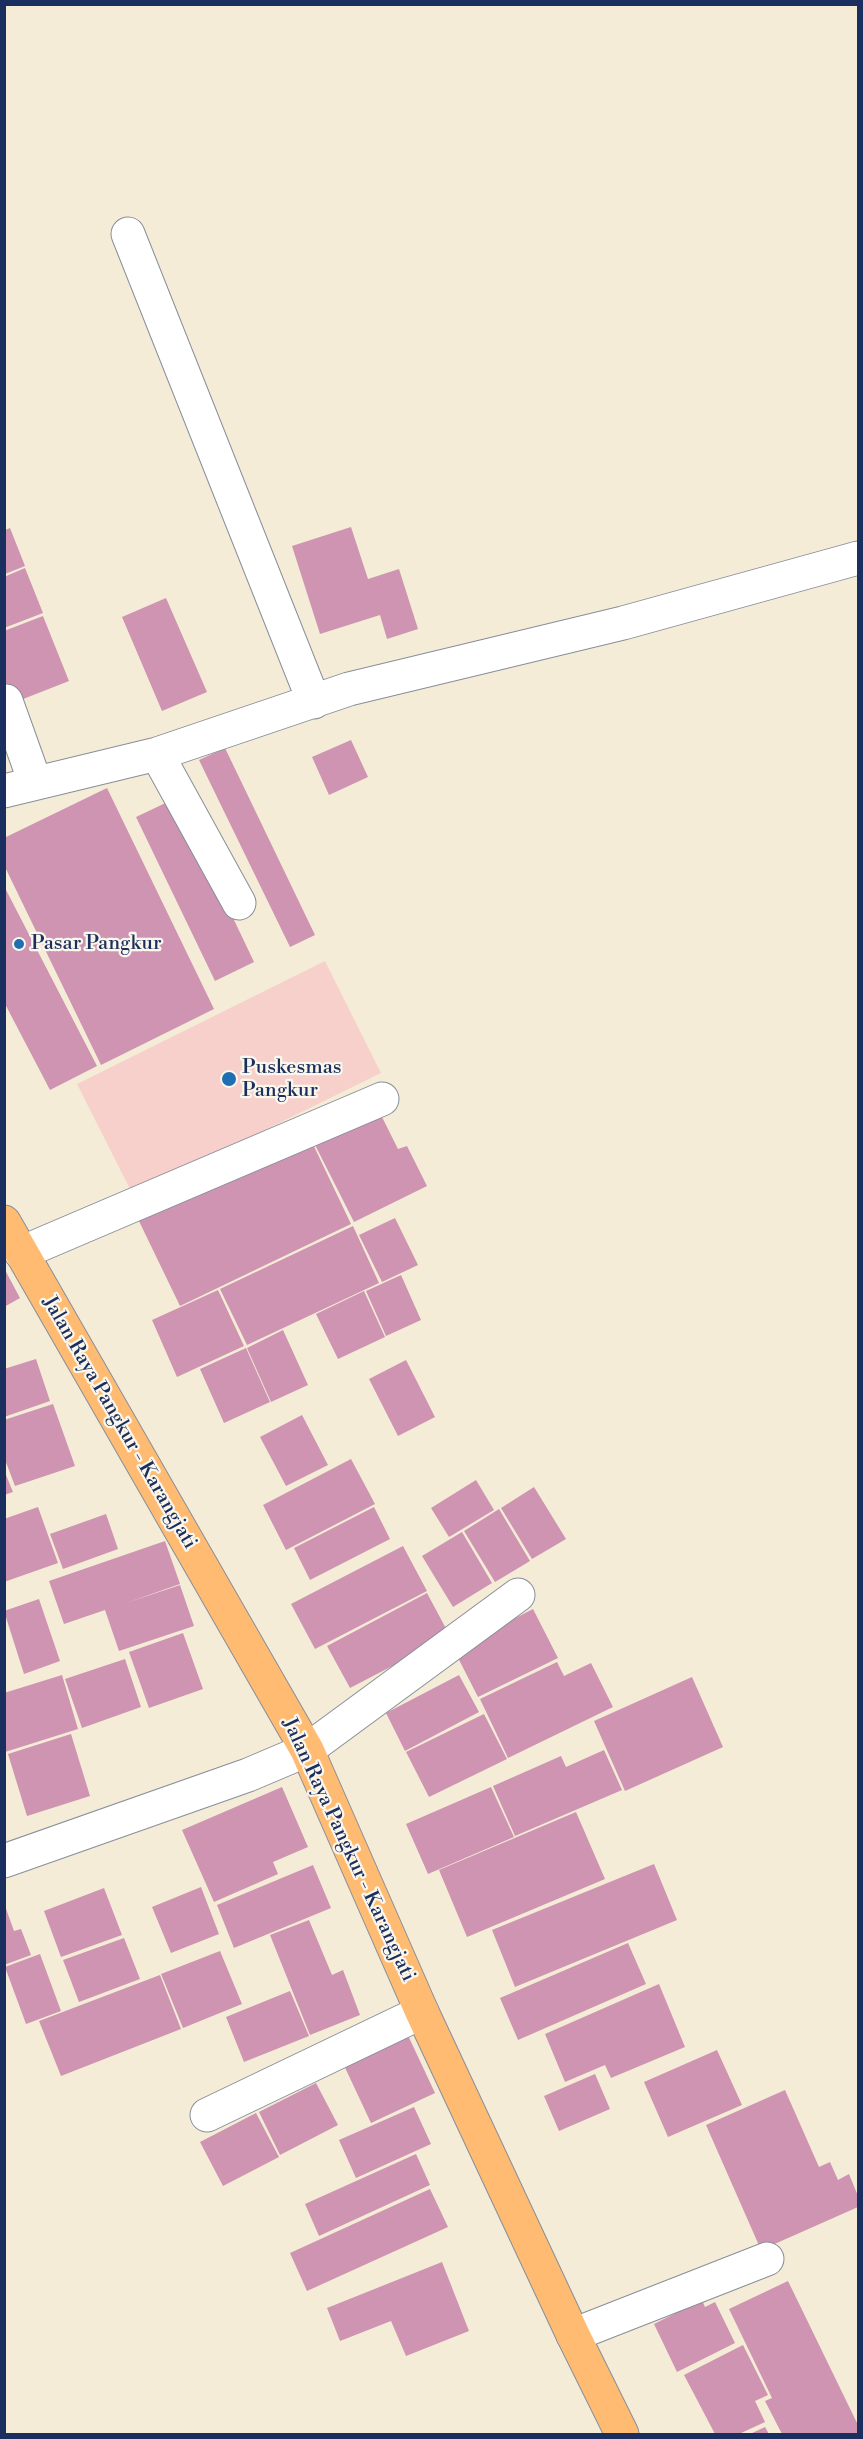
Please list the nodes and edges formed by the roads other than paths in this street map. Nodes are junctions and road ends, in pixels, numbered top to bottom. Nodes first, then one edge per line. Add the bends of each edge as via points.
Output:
1 (128, 234) dead end
2 (858, 558) edge
3 (6, 701) edge
4 (314, 702) junction
5 (157, 754) junction
6 (20, 786) edge
7 (239, 903) dead end
8 (382, 1099) dead end
9 (4, 1222) edge
10 (21, 1253) junction
11 (518, 1595) dead end
12 (307, 1750) junction
13 (4, 1862) edge
14 (422, 2012) junction
15 (207, 2115) dead end
16 (767, 2259) dead end
17 (573, 2335) junction
18 (622, 2434) edge

1 - 4 street
2 - 4 street
3 - 6 street
4 - 5 street
5 - 6 street
5 - 7 street
8 - 10 street
9 - 10 main road, Jalan Raya Pangkur - Karangjati
10 - 12 main road, Jalan Raya Pangkur - Karangjati
11 - 12 street
12 - 13 street
12 - 14 main road, Jalan Raya Pangkur - Karangjati
14 - 15 street
14 - 17 main road, Jalan Raya Pangkur - Karangjati
16 - 17 street
17 - 18 main road, Jalan Raya Pangkur - Karangjati

